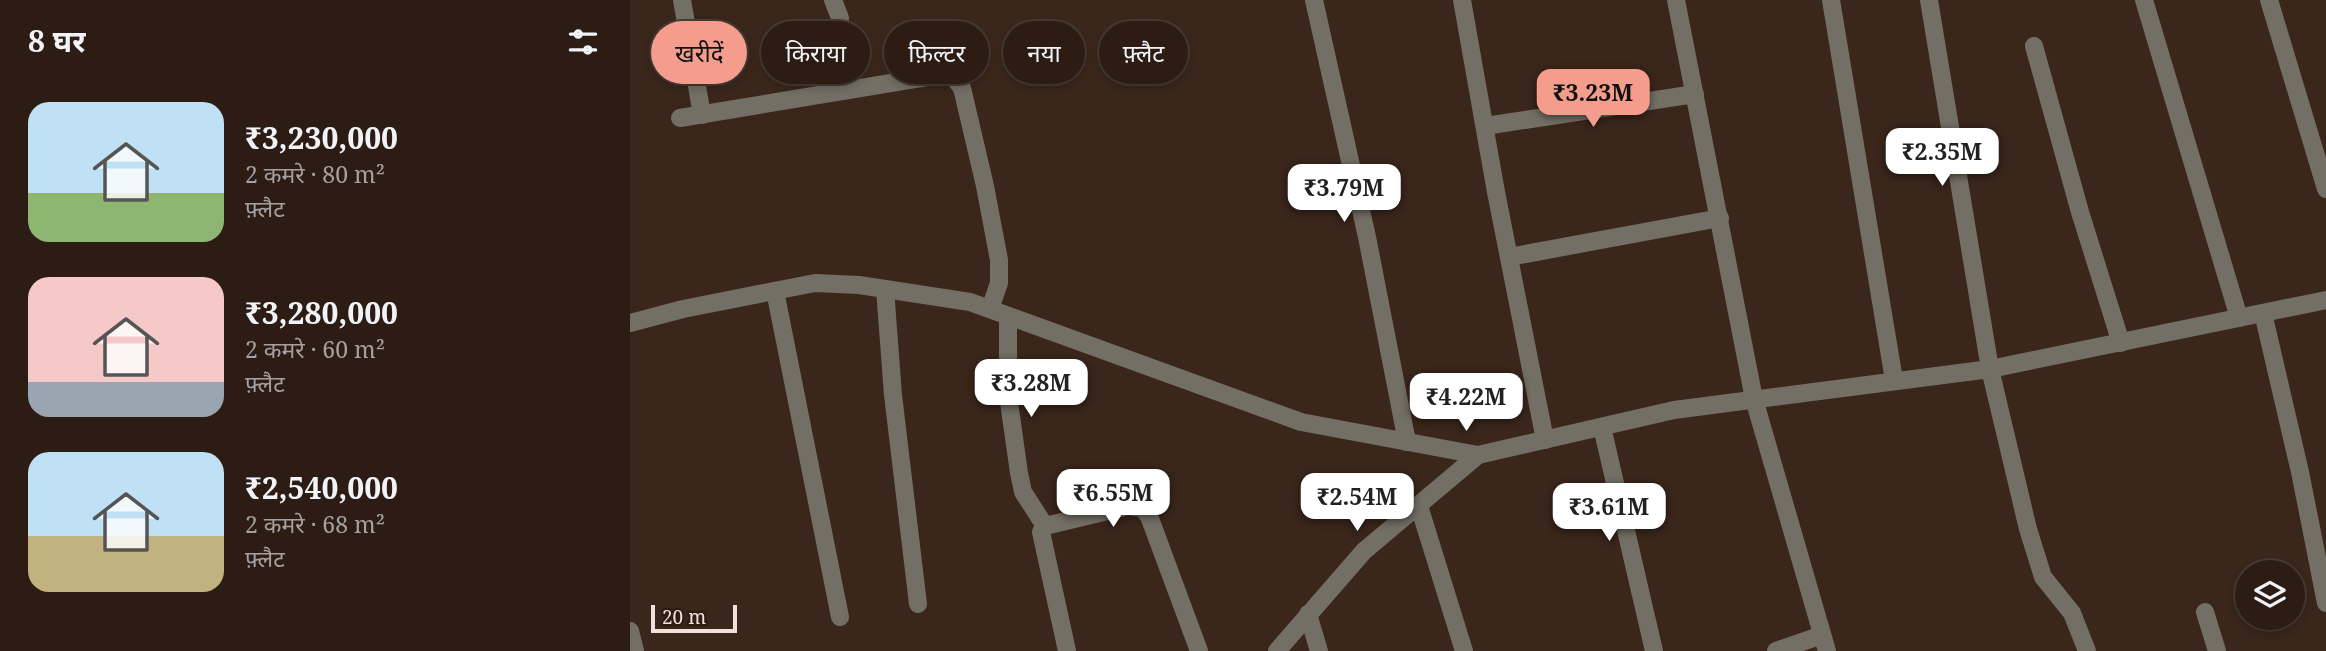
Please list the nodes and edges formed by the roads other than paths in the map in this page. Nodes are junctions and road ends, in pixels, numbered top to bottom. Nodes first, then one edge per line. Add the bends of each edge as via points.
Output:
1 (682, 0) edge
2 (834, 0) edge
3 (1314, 0) edge
4 (1462, 0) edge
5 (1676, 0) edge
6 (1831, 0) edge
7 (1929, 0) edge
8 (2144, 0) edge
9 (2269, 0) edge
10 (840, 18) dead end
11 (2034, 46) dead end
12 (1695, 94) junction
13 (702, 115) junction
14 (680, 118) dead end
15 (1485, 126) junction
16 (2326, 189) edge
17 (1720, 218) junction
18 (1509, 257) junction
19 (886, 289) junction
20 (775, 291) junction
21 (2326, 300) edge
22 (990, 309) junction
23 (2263, 313) junction
24 (1008, 316) junction
25 (2239, 318) junction
26 (630, 323) edge
27 (2121, 343) junction
28 (1990, 369) junction
29 (1894, 380) junction
30 (1754, 399) junction
31 (1602, 427) junction
32 (1545, 440) junction
33 (1407, 442) junction
34 (1478, 455) junction
35 (1419, 506) junction
36 (1045, 526) junction
37 (2326, 603) edge
38 (918, 604) dead end
39 (2206, 612) dead end
40 (1308, 614) junction
41 (840, 617) dead end
42 (630, 631) edge
43 (1825, 643) edge
44 (635, 651) edge
45 (1067, 651) edge
46 (1199, 651) edge
47 (1277, 651) edge
48 (1320, 651) edge
49 (1464, 651) edge
50 (1654, 651) edge
51 (1776, 651) edge
52 (2087, 651) edge
53 (2217, 651) edge

1 - 13 street
2 - 10 street
3 - 33 street
4 - 15 street
5 - 12 street
6 - 29 street
7 - 28 street
8 - 25 street
9 - 16 street
11 - 27 street
12 - 15 street
12 - 17 street
13 - 14 street
13 - 22 street via 952,75 962,88 999,260 999,283
15 - 18 street
17 - 18 street
17 - 30 street
18 - 32 street
19 - 20 street via 815,283
19 - 22 street
19 - 38 street via 893,395
20 - 26 street
20 - 41 street
21 - 23 street
22 - 24 street
23 - 25 street
23 - 37 street
24 - 33 street via 1301,422
24 - 36 street via 1008,395 1019,473 1023,492
25 - 27 street
27 - 28 street
28 - 29 street
28 - 52 street via 2043,577 2072,613
29 - 30 street
30 - 31 street via 1674,410
30 - 43 street
31 - 32 street
31 - 50 street
32 - 34 street
33 - 34 street
34 - 35 street
35 - 40 street via 1364,551
35 - 49 street
36 - 45 street via 1042,539
36 - 46 street via 1129,506 1142,508 1149,516
39 - 53 street
40 - 47 street
40 - 48 street
42 - 44 street
43 - 51 street

